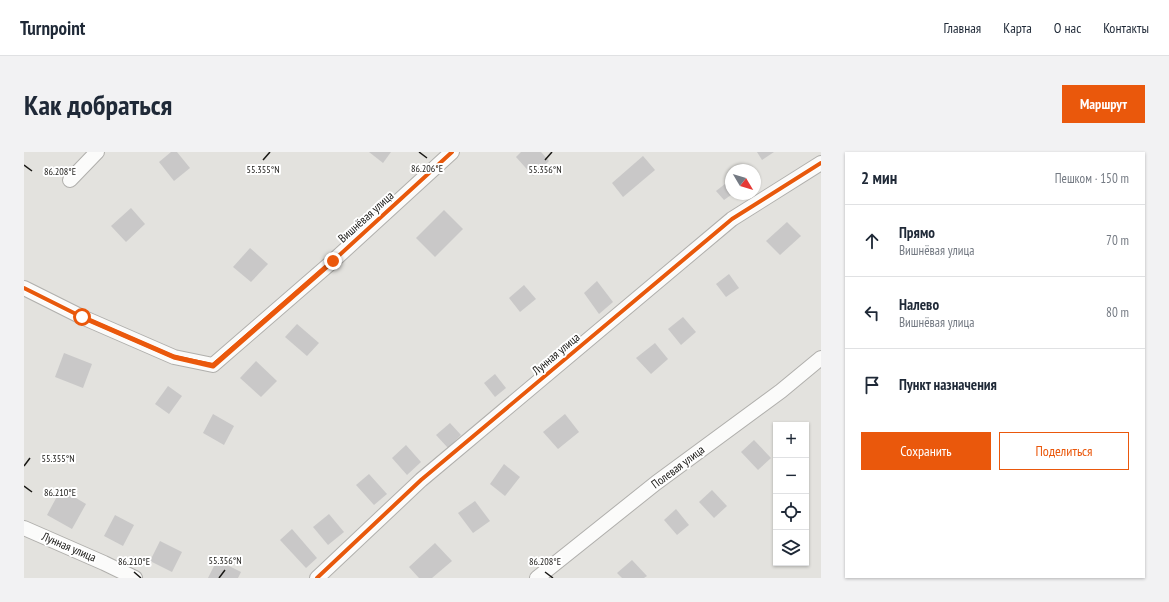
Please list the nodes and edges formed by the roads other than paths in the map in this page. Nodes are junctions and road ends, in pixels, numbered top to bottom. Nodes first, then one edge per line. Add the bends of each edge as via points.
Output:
1 (97, 152) edge
2 (452, 152) edge
3 (821, 163) edge
4 (70, 180) dead end
5 (24, 288) edge
6 (821, 358) edge
7 (24, 528) edge
8 (135, 578) edge
9 (317, 578) edge
10 (536, 578) edge

1 - 4 street
2 - 5 street, Вишнёвая улица via 213,366 174,357 82,317
3 - 9 street, Лунная улица via 726,224 420,480
6 - 10 street, Полевая улица
7 - 8 street, Лунная улица

